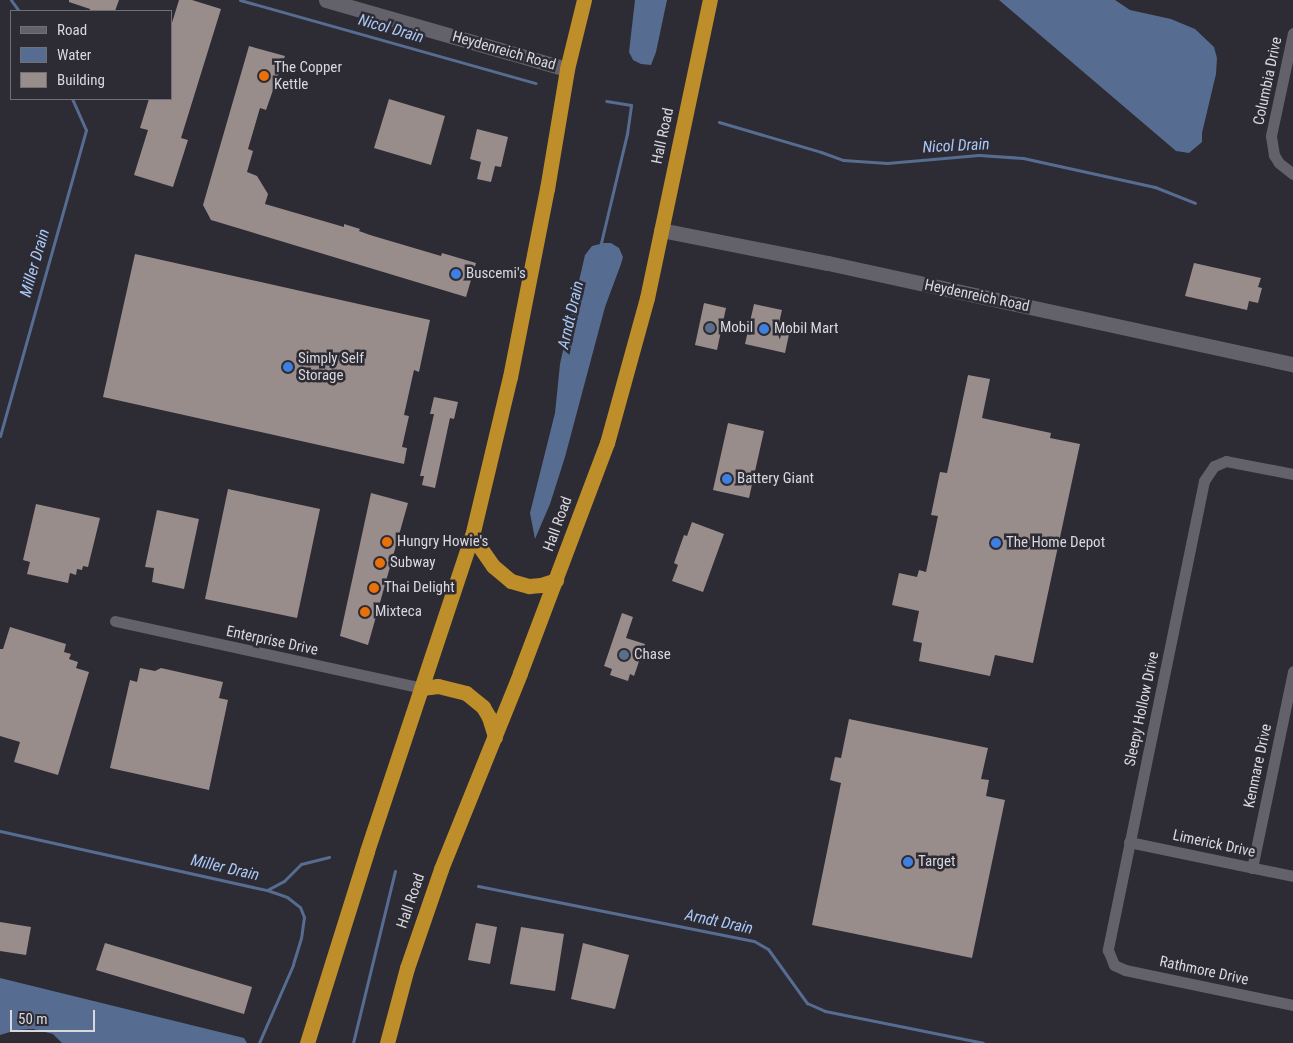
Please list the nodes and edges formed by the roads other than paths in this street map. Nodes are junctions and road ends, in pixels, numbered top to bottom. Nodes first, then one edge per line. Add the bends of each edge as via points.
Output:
1 (326, 0) edge
2 (584, 0) edge
3 (710, 0) edge
4 (1293, 33) edge
5 (567, 69) junction
6 (1293, 174) edge
7 (661, 230) junction
8 (1293, 364) edge
9 (1293, 474) edge
10 (472, 536) junction
11 (556, 580) junction
12 (115, 621) dead end
13 (1293, 671) edge
14 (422, 688) junction
15 (495, 737) junction
16 (1129, 842) junction
17 (1252, 868) junction
18 (1293, 876) edge
19 (1111, 961) joint
20 (1293, 1006) edge
21 (307, 1043) edge
22 (387, 1043) edge

1 - 5 street, Heydenreich Road
2 - 5 highway
3 - 7 highway, Hall Road
4 - 6 street, Columbia Drive via 1271,136 1274,155
5 - 10 highway via 512,367
7 - 8 street, Heydenreich Road
7 - 11 highway, Hall Road via 647,298 617,408
9 - 16 street, Sleepy Hollow Drive via 1226,461 1214,466 1204,480
10 - 11 highway via 493,566 511,581 529,586
10 - 14 highway
11 - 15 highway, Hall Road
12 - 14 street, Enterprise Drive
13 - 17 street, Kenmare Drive
14 - 15 highway via 438,686 466,693 489,717
14 - 21 highway
15 - 22 highway, Hall Road via 441,869 407,968
16 - 17 street, Limerick Drive
16 - 19 street, Sleepy Hollow Drive via 1108,944
17 - 18 street, Limerick Drive
19 - 20 street, Rathmore Drive via 1125,970

